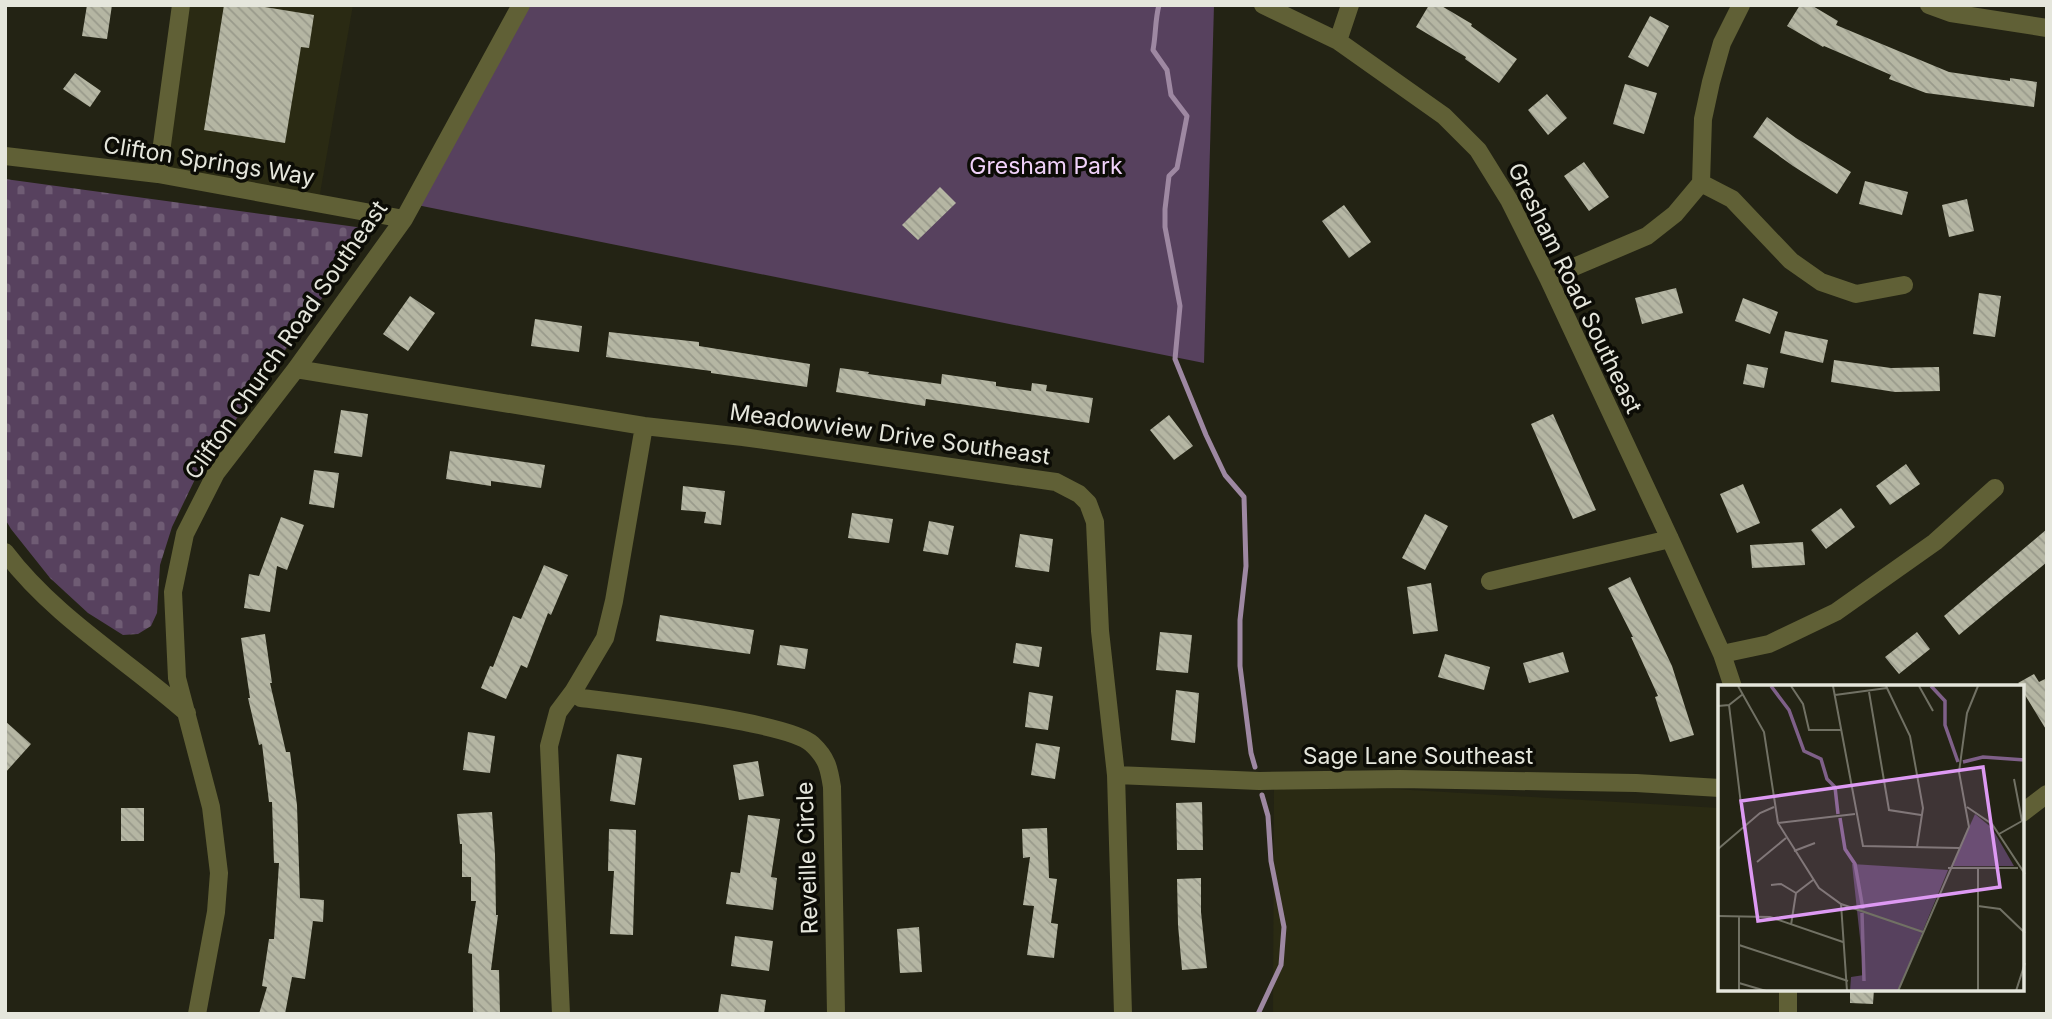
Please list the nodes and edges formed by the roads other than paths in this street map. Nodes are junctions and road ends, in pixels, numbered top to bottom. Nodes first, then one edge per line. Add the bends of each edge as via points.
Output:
1 (181, 5) edge
2 (521, 5) edge
3 (1263, 5) edge
4 (1350, 5) edge
5 (1741, 5) edge
6 (1929, 5) edge
7 (2047, 28) edge
8 (1338, 41) junction
9 (5, 156) edge
10 (158, 174) junction
11 (1701, 183) junction
12 (404, 219) junction
13 (1548, 278) junction
14 (1904, 285) dead end
15 (296, 369) junction
16 (644, 426) junction
17 (1995, 488) dead end
18 (1670, 539) junction
19 (5, 552) edge
20 (1490, 581) dead end
21 (1722, 654) junction
22 (1732, 685) edge
23 (573, 692) junction
24 (187, 713) junction
25 (1116, 775) junction
26 (1718, 788) edge
27 (2047, 794) edge
28 (2024, 811) edge
29 (1788, 991) edge
30 (197, 1014) edge
31 (561, 1014) edge
32 (836, 1014) edge
33 (1124, 1014) edge
34 (1788, 1014) edge

1 - 10 street
2 - 12 street, Clifton Church Road Southeast
3 - 8 street, Gresham Road Southeast
4 - 8 street
5 - 11 street via 1722,43 1711,82 1703,119
6 - 7 street via 1951,13
8 - 13 street, Gresham Road Southeast via 1444,116 1478,150
9 - 10 street, Clifton Springs Way
10 - 12 street, Clifton Springs Way
11 - 13 street via 1675,214 1647,236
11 - 14 street via 1732,199 1791,261 1821,282 1856,294
12 - 15 street, Clifton Church Road Southeast
13 - 18 street, Gresham Road Southeast
15 - 16 street, Meadowview Drive Southeast
15 - 24 street, Clifton Church Road Southeast via 216,472 185,534 173,592 177,678
16 - 23 street via 605,638
16 - 25 street, Meadowview Drive Southeast via 1056,482 1079,494 1095,522 1100,631
17 - 21 street via 1935,542 1836,612 1769,644
18 - 20 street
18 - 21 street, Gresham Road Southeast
19 - 24 street via 64,612
21 - 22 street, Gresham Road Southeast
23 - 31 street via 558,712 549,746
23 - 32 street, Reveille Circle via 581,698 790,733 811,743 828,764 832,787
24 - 30 street, Clifton Church Road Southeast via 211,807 219,873
25 - 26 street, Sage Lane Southeast
25 - 33 street, Meadowview Drive Southeast
27 - 28 street
29 - 34 street

